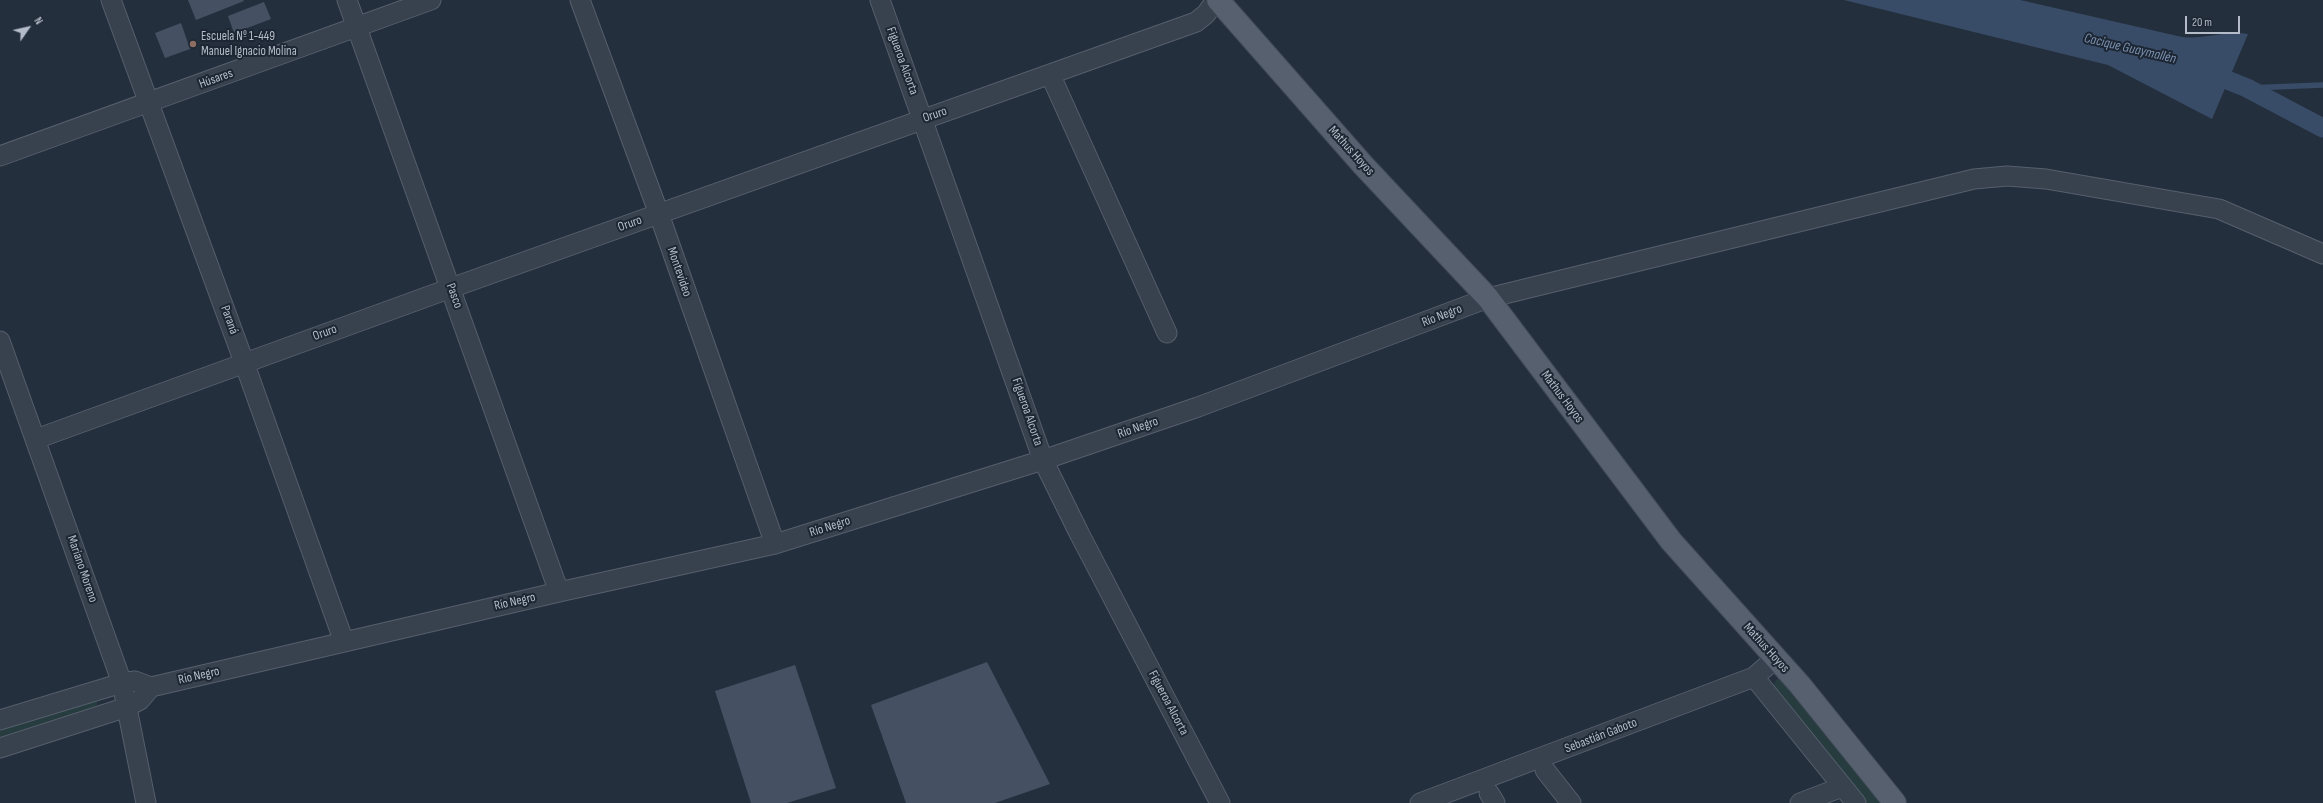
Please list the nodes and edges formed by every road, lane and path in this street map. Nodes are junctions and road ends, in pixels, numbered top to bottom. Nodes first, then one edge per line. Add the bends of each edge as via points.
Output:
1 (111, 0) edge
2 (347, 0) edge
3 (432, 0) edge
4 (580, 0) edge
5 (880, 0) edge
6 (1217, 0) edge
7 (357, 28) junction
8 (1050, 74) junction
9 (148, 104) junction
10 (923, 119) junction
11 (0, 156) edge
12 (659, 214) junction
13 (2323, 254) edge
14 (451, 288) junction
15 (1488, 298) junction
16 (1167, 333) dead end
17 (0, 341) edge
18 (244, 362) junction
19 (36, 439) junction
20 (1044, 460) junction
21 (775, 544) junction
22 (559, 592) junction
23 (344, 642) junction
24 (1776, 658) junction
25 (1754, 677) junction
26 (122, 683) junction
27 (151, 687) junction
28 (127, 707) junction
29 (0, 720) edge
30 (0, 748) edge
31 (1545, 770) dead end
32 (1842, 787) junction
33 (146, 803) edge
34 (1220, 803) edge
35 (1420, 803) edge
36 (1571, 803) edge
37 (1800, 803) edge
38 (1856, 803) edge
39 (1895, 803) edge

1 - 9 street, Paraná
2 - 7 street, Pasco
3 - 7 street, Húsares
4 - 12 street, Montevideo
5 - 10 street, Figueroa Alcorta
6 - 8 street, Oruro via 1196,22
6 - 15 main road, Mathus Hoyos via 1363,165
7 - 9 street, Húsares
7 - 14 street, Pasco
8 - 10 street, Oruro
8 - 16 street
9 - 11 street, Húsares
9 - 18 street, Paraná
10 - 12 street, Oruro
10 - 20 street, Figueroa Alcorta
12 - 14 street, Oruro
12 - 21 street, Montevideo
13 - 15 street, Río Negro via 2219,208 2046,179 2007,176 1966,181
14 - 18 street, Oruro
14 - 22 street, Pasco
15 - 20 street, Río Negro via 1198,407
15 - 24 main road, Mathus Hoyos via 1671,540
17 - 19 street, Mariano Moreno
18 - 19 street, Oruro
18 - 23 street, Paraná
19 - 26 street, Mariano Moreno
20 - 21 street, Río Negro
20 - 34 street, Figueroa Alcorta
21 - 22 street, Río Negro
22 - 23 street, Río Negro
23 - 27 street, Río Negro
24 - 25 street, Sebastián Gaboto
24 - 39 main road, Mathus Hoyos
25 - 32 street
25 - 35 street, Sebastián Gaboto
26 - 27 street, Río Negro via 135,681
26 - 28 street, Mariano Moreno
26 - 29 street, Río Negro
27 - 28 street via 140,700
28 - 30 street
28 - 33 street, Mariano Moreno
31 - 36 street
32 - 37 street
32 - 38 street

